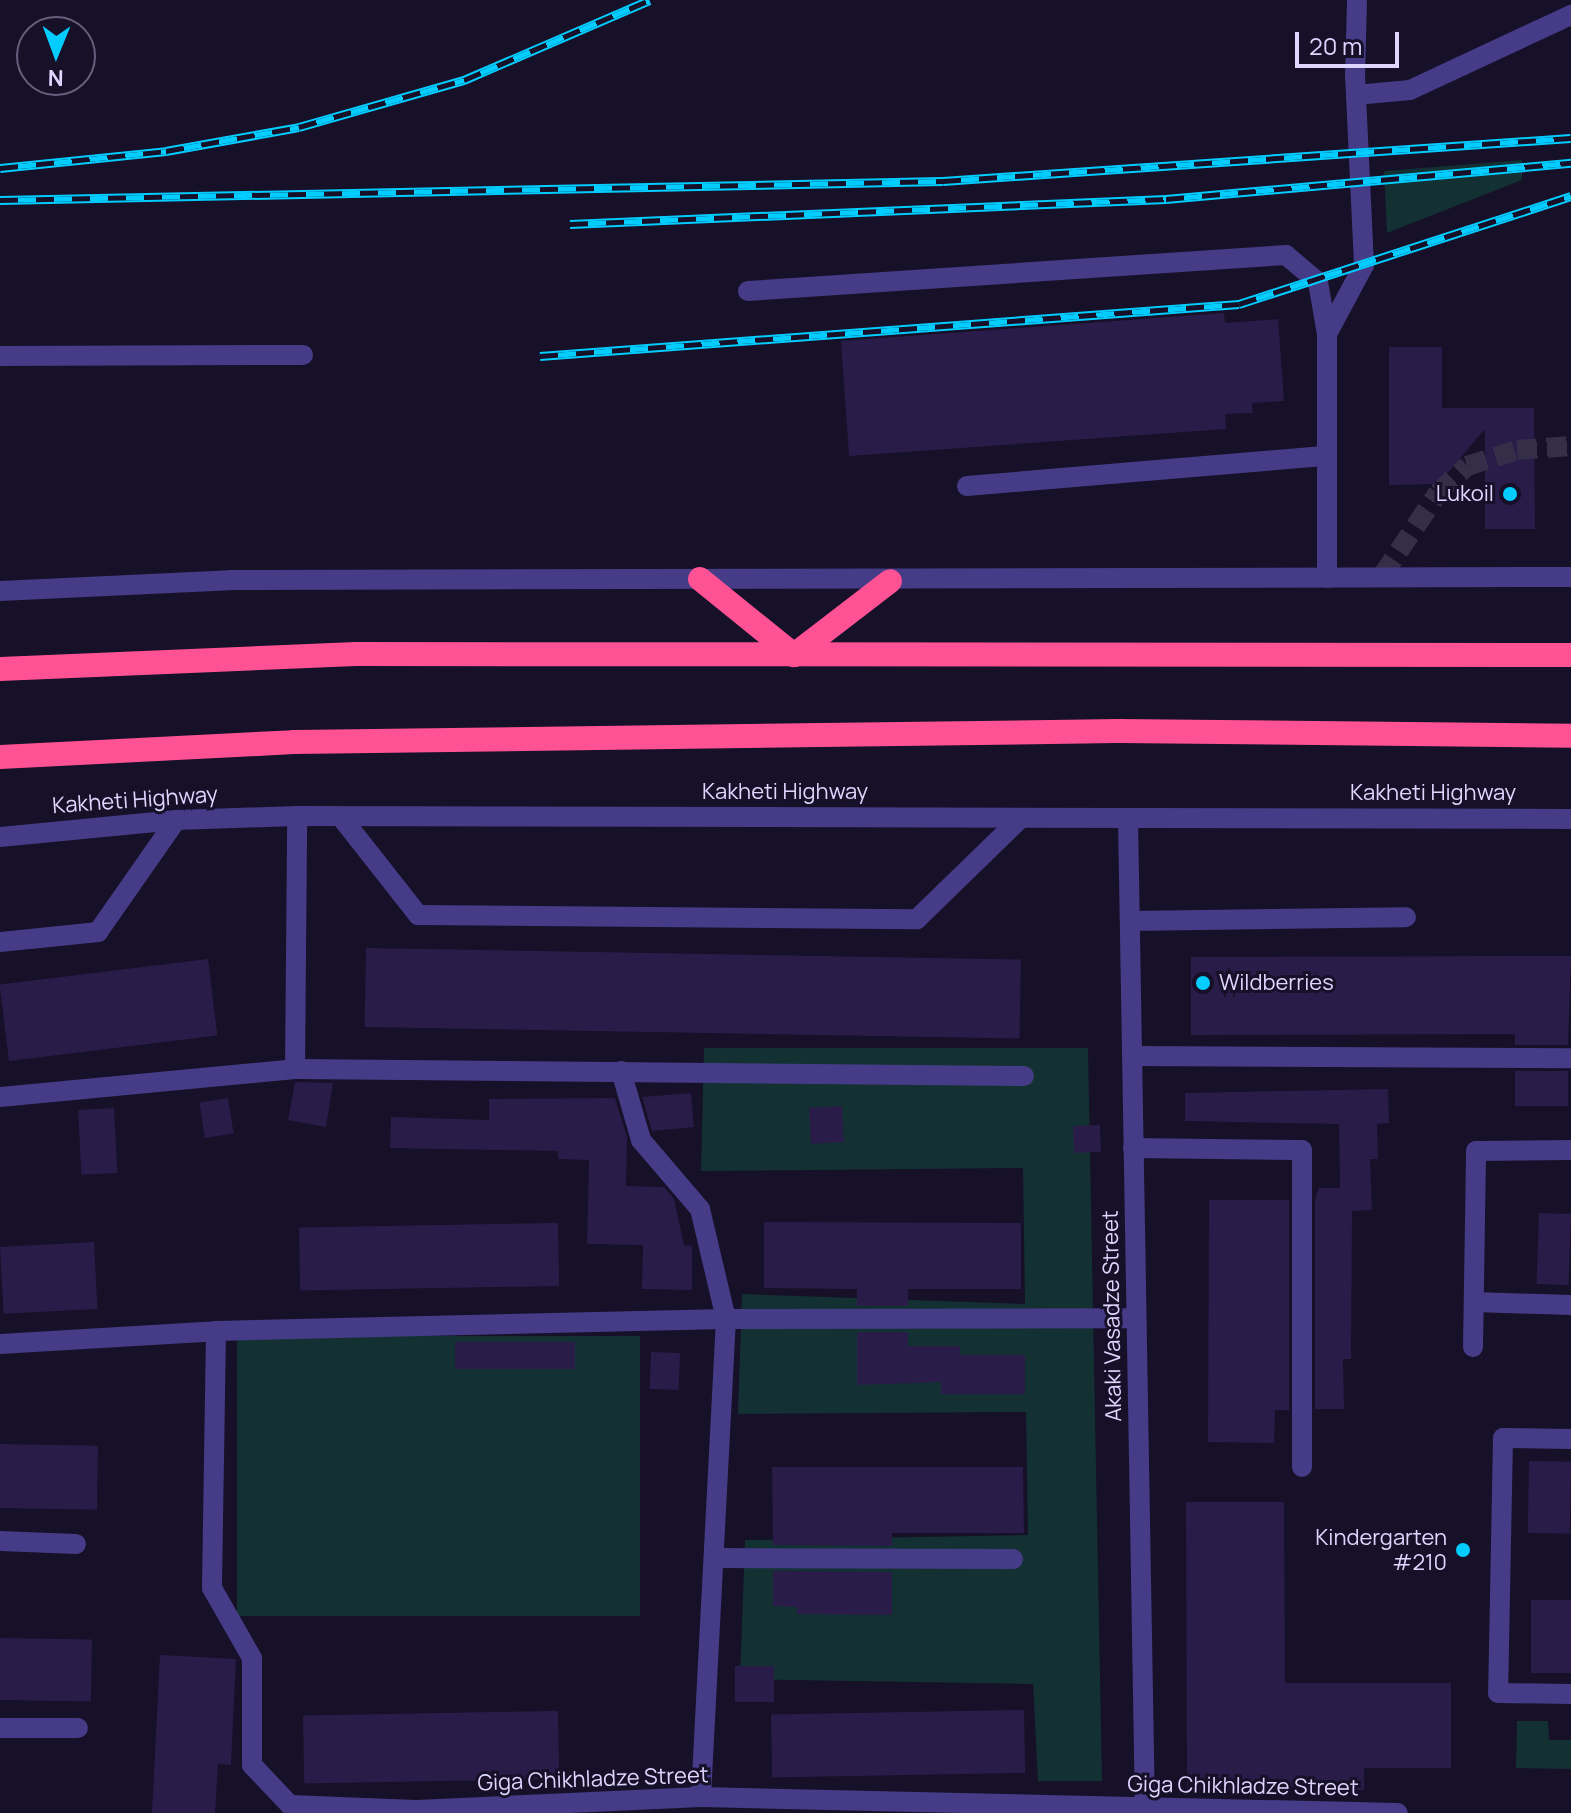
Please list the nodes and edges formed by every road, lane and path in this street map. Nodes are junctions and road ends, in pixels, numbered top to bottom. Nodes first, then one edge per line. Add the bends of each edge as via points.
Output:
1 (1357, 0) edge
2 (1571, 15) edge
3 (1356, 95) junction
4 (748, 291) dead end
5 (1327, 334) junction
6 (303, 355) dead end
7 (0, 356) edge
8 (1327, 456) junction
9 (967, 486) dead end
10 (1571, 577) edge
11 (1327, 578) junction
12 (700, 579) junction
13 (890, 581) junction
14 (0, 591) edge
15 (794, 655) junction
16 (1571, 655) edge
17 (0, 669) edge
18 (1571, 736) edge
19 (0, 757) edge
20 (297, 816) junction
21 (341, 817) junction
22 (1021, 818) junction
23 (1128, 818) junction
24 (1571, 819) edge
25 (176, 820) junction
26 (0, 837) edge
27 (1406, 917) dead end
28 (1130, 921) junction
29 (0, 942) edge
30 (1132, 1056) junction
31 (1571, 1058) edge
32 (295, 1069) junction
33 (621, 1071) junction
34 (1024, 1076) dead end
35 (0, 1097) edge
36 (1133, 1148) junction
37 (1571, 1150) edge
38 (1474, 1302) junction
39 (1571, 1305) edge
40 (1136, 1318) junction
41 (726, 1319) junction
42 (216, 1331) junction
43 (0, 1344) edge
44 (1473, 1347) dead end
45 (1571, 1439) edge
46 (1302, 1467) dead end
47 (0, 1541) edge
48 (76, 1544) dead end
49 (714, 1558) junction
50 (1013, 1559) dead end
51 (1571, 1694) edge
52 (0, 1728) edge
53 (78, 1728) dead end
54 (701, 1797) junction
55 (1145, 1811) edge
56 (416, 1812) edge
57 (1398, 1813) edge

1 - 3 street
2 - 3 street via 1410,90
3 - 5 street via 1364,265
4 - 5 street via 1286,255 1318,282
5 - 8 street
6 - 7 street
8 - 9 street
8 - 11 street
10 - 11 street
11 - 13 street
12 - 13 street
12 - 14 street via 230,580
12 - 15 highway
13 - 15 highway
15 - 16 highway
15 - 17 highway via 356,654
18 - 19 highway via 1039,732 294,742
20 - 21 street, Kakheti Highway
20 - 25 street, Kakheti Highway
20 - 32 street
21 - 22 street, Kakheti Highway
21 - 22 street via 418,915 917,919
22 - 23 street, Kakheti Highway
23 - 24 street, Kakheti Highway
23 - 28 street, Akaki Vasadze Street
25 - 26 street, Kakheti Highway
25 - 29 street via 98,932
27 - 28 street
28 - 30 street, Akaki Vasadze Street
30 - 31 street
30 - 36 street, Akaki Vasadze Street
32 - 33 street
32 - 35 street
33 - 34 street
33 - 41 street via 641,1140 700,1209
36 - 40 street, Akaki Vasadze Street
36 - 46 street via 1302,1150
37 - 38 street via 1476,1151
38 - 39 street
38 - 44 street
40 - 41 street
40 - 55 street, Akaki Vasadze Street
41 - 42 street
41 - 49 street
42 - 43 street
42 - 56 street, Giga Chikhladze Street via 212,1588 252,1658 252,1765 290,1805
45 - 51 street via 1503,1438 1498,1693
47 - 48 street
49 - 50 street
49 - 54 street
52 - 53 street
54 - 55 street, Giga Chikhladze Street
54 - 56 street, Giga Chikhladze Street
55 - 57 street, Giga Chikhladze Street

